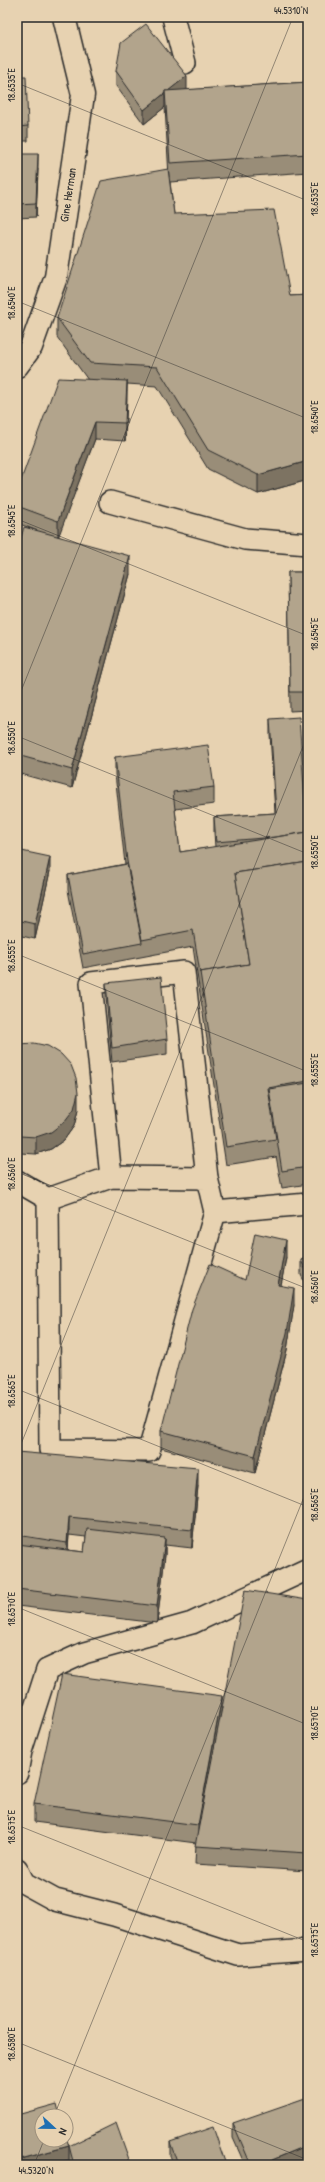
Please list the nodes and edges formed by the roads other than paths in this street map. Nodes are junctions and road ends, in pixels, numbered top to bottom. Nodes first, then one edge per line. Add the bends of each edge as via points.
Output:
1 (64, 17) edge
2 (173, 17) edge
3 (185, 63) dead end
4 (17, 366) edge
5 (110, 502) dead end
6 (308, 544) edge
7 (111, 1177) junction
8 (207, 1178) junction
9 (17, 1181) edge
10 (48, 1199) junction
11 (308, 1204) edge
12 (215, 1212) junction
13 (308, 1569) edge
14 (17, 1773) edge
15 (17, 1869) edge
16 (308, 1950) edge

1 - 4 street, Gine Herman via 83,95 56,277 31,347
2 - 3 lane
5 - 6 lane via 245,539
7 - 8 lane
7 - 8 lane via 91,982 184,972
7 - 10 lane
8 - 12 lane
9 - 10 lane
10 - 12 lane via 50,1450 149,1451
11 - 12 lane
13 - 14 lane via 192,1623 84,1652 47,1670 21,1751
15 - 16 lane via 24,1883 54,1900 114,1915 238,1956

